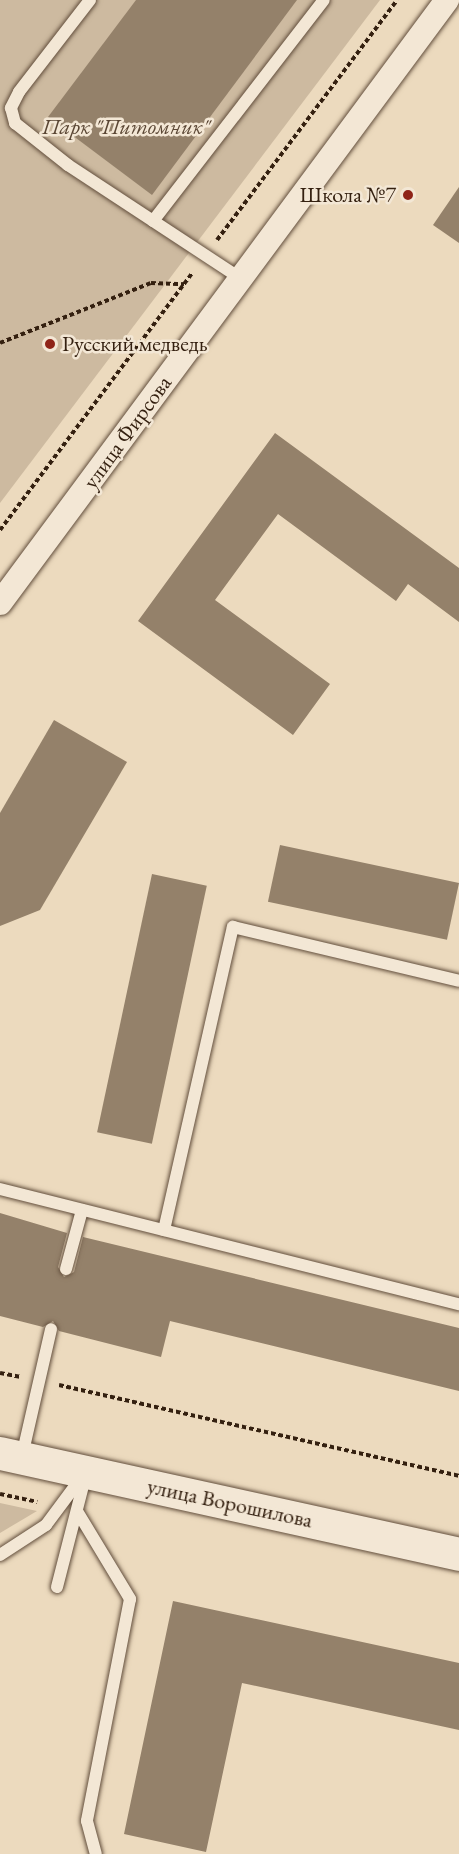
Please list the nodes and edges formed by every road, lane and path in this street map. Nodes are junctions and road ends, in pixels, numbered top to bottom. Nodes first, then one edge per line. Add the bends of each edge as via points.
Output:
1 (90, 0) edge
2 (324, 0) edge
3 (447, 0) edge
4 (153, 221) junction
5 (240, 278) junction
6 (184, 284) dead end
7 (0, 343) edge
8 (0, 603) edge
9 (459, 981) edge
10 (0, 1189) edge
11 (82, 1210) junction
12 (164, 1230) junction
13 (66, 1269) dead end
14 (459, 1304) edge
15 (51, 1329) dead end
16 (0, 1372) edge
17 (39, 1381) junction
18 (11, 1455) edge
19 (87, 1471) junction
20 (459, 1476) edge
21 (76, 1510) junction
22 (459, 1554) edge
23 (0, 1555) edge
24 (57, 1587) dead end
25 (96, 1854) edge

1 - 4 lane via 19,92 11,108 13,116 15,123 68,165
2 - 4 lane
3 - 5 street, улица Фирсова
4 - 5 lane
5 - 8 street, улица Фирсова
6 - 7 path via 151,283
9 - 12 lane via 233,927
10 - 11 lane
11 - 12 lane
11 - 13 lane
12 - 14 lane
15 - 17 lane
16 - 17 path
17 - 18 lane
17 - 20 path
18 - 19 main road, улица Ворошилова
19 - 21 lane
19 - 22 main road, улица Ворошилова
19 - 23 lane via 46,1526
21 - 24 lane
21 - 25 lane via 130,1599 87,1821

